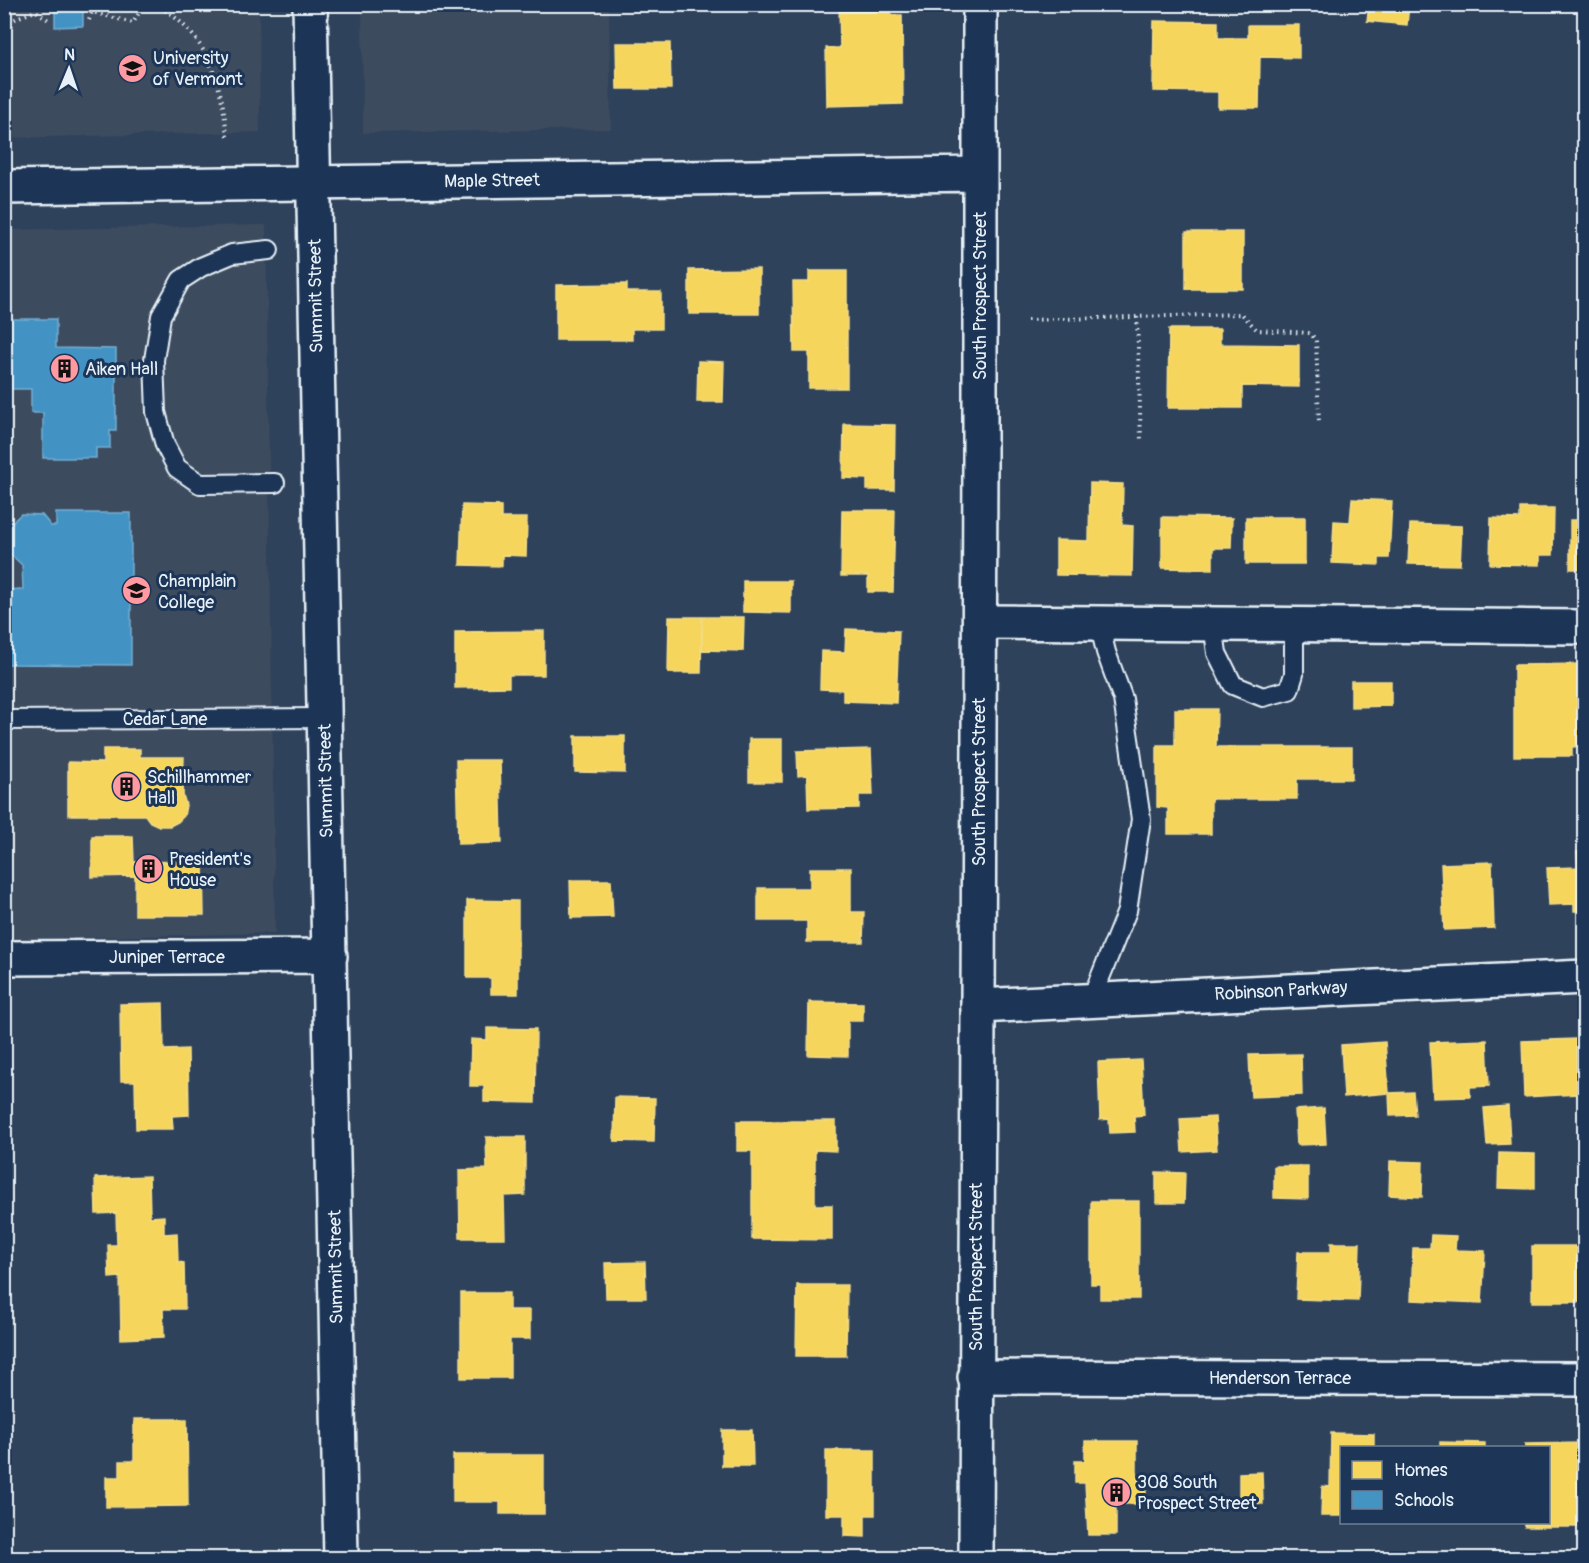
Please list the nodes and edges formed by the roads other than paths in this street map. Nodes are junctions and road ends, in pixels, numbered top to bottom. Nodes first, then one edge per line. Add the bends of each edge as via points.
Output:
1 (310, 4) edge
2 (980, 4) edge
3 (980, 174) junction
4 (314, 183) junction
5 (4, 187) edge
6 (269, 250) dead end
7 (275, 483) dead end
8 (980, 622) junction
9 (1099, 623) junction
10 (1213, 624) junction
11 (1294, 625) junction
12 (1584, 627) edge
13 (325, 718) junction
14 (4, 720) edge
15 (330, 956) junction
16 (4, 958) edge
17 (1584, 977) edge
18 (1091, 1000) junction
19 (978, 1006) junction
20 (975, 1377) junction
21 (1584, 1379) edge
22 (341, 1558) edge
23 (975, 1558) edge

1 - 4 street, Summit Street
2 - 3 street, South Prospect Street
3 - 4 street, Maple Street
3 - 8 street, South Prospect Street
4 - 5 street, Maple Street
4 - 13 street, Summit Street
6 - 7 lane via 232,254 181,280 161,316 154,360 156,412 165,445 177,468 200,483
8 - 9 street
8 - 19 street, South Prospect Street
9 - 10 street
9 - 18 lane via 1123,699 1141,819 1127,910
10 - 11 street
10 - 11 lane via 1217,653 1233,685 1263,697 1288,690 1294,674
11 - 12 street
13 - 14 lane, Cedar Lane
13 - 15 street, Summit Street
15 - 16 street, Juniper Terrace
15 - 22 street, Summit Street
17 - 18 street, Robinson Parkway
18 - 19 street, Robinson Parkway
19 - 20 street, South Prospect Street
20 - 21 street, Henderson Terrace
20 - 23 street, South Prospect Street

